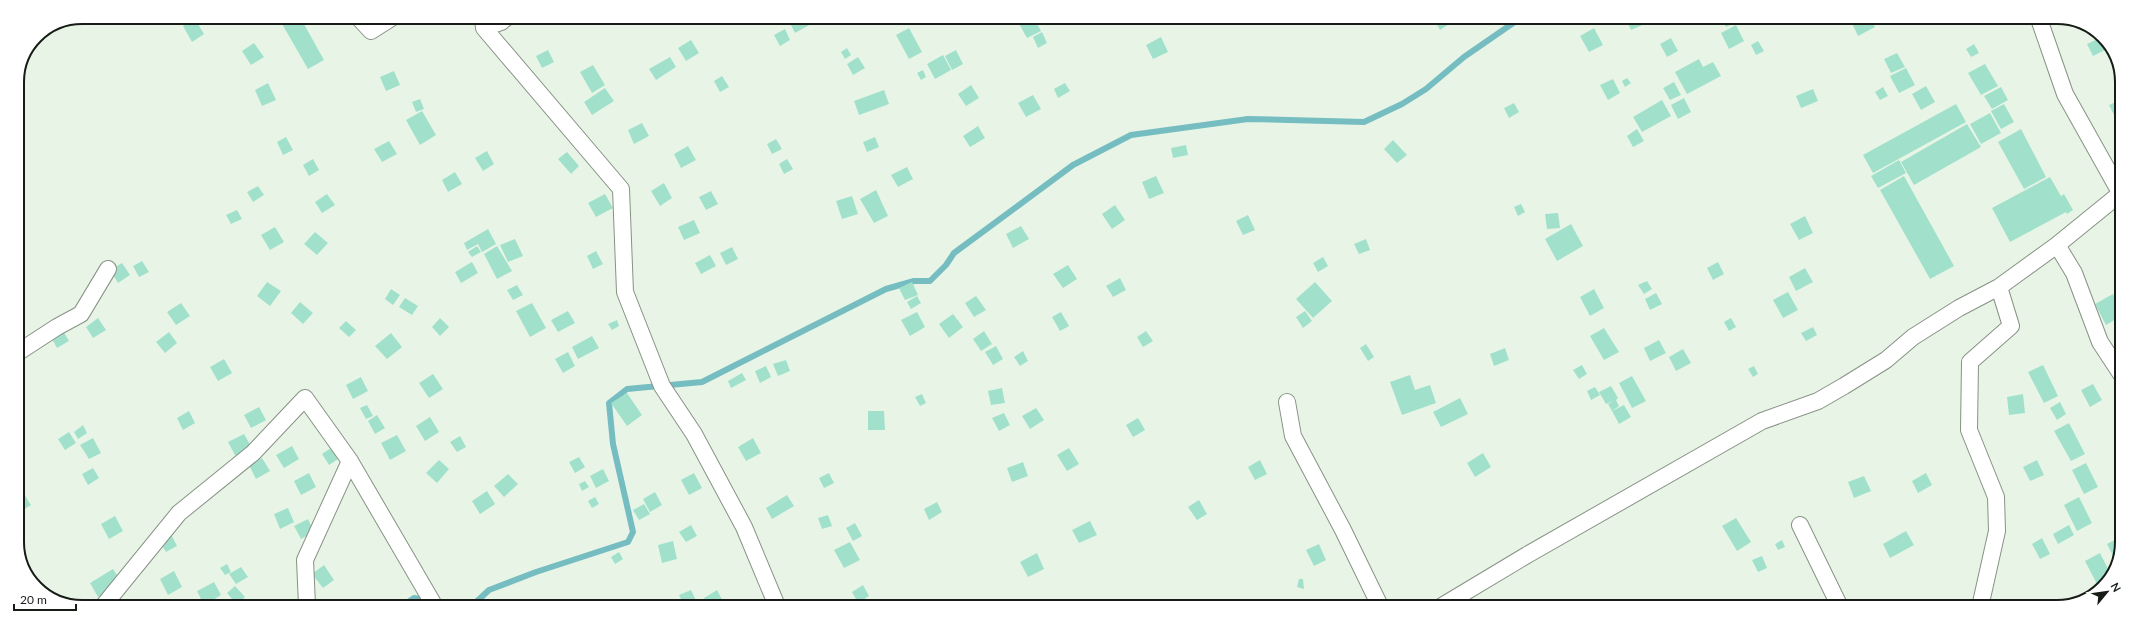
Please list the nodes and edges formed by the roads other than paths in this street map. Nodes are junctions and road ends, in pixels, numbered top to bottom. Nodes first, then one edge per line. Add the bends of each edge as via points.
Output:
1 (364, 24) edge
2 (382, 24) edge
3 (484, 24) edge
4 (2041, 24) edge
5 (2115, 183) edge
6 (2115, 199) edge
7 (2057, 246) junction
8 (108, 268) dead end
9 (2000, 287) junction
10 (24, 349) edge
11 (2115, 365) edge
12 (1287, 402) dead end
13 (350, 461) junction
14 (1800, 525) dead end
15 (108, 600) edge
16 (307, 600) edge
17 (431, 600) edge
18 (774, 600) edge
19 (1377, 600) edge
20 (1452, 600) edge
21 (1837, 600) edge
22 (1982, 600) edge

1 - 2 street via 371,31
3 - 18 street via 621,189 626,292 662,386 694,434 744,527
4 - 5 street via 2065,94
6 - 7 street
7 - 9 street
7 - 11 street via 2074,273 2100,342
8 - 10 street via 81,314
9 - 20 street via 1959,308 1913,337 1886,360 1818,401 1762,421
9 - 22 street via 2011,326 1970,362 1969,430 1996,497 1997,531
12 - 19 street via 1293,436
13 - 15 street via 305,398 253,453 179,513
13 - 16 street via 305,560
13 - 17 street
14 - 21 street

